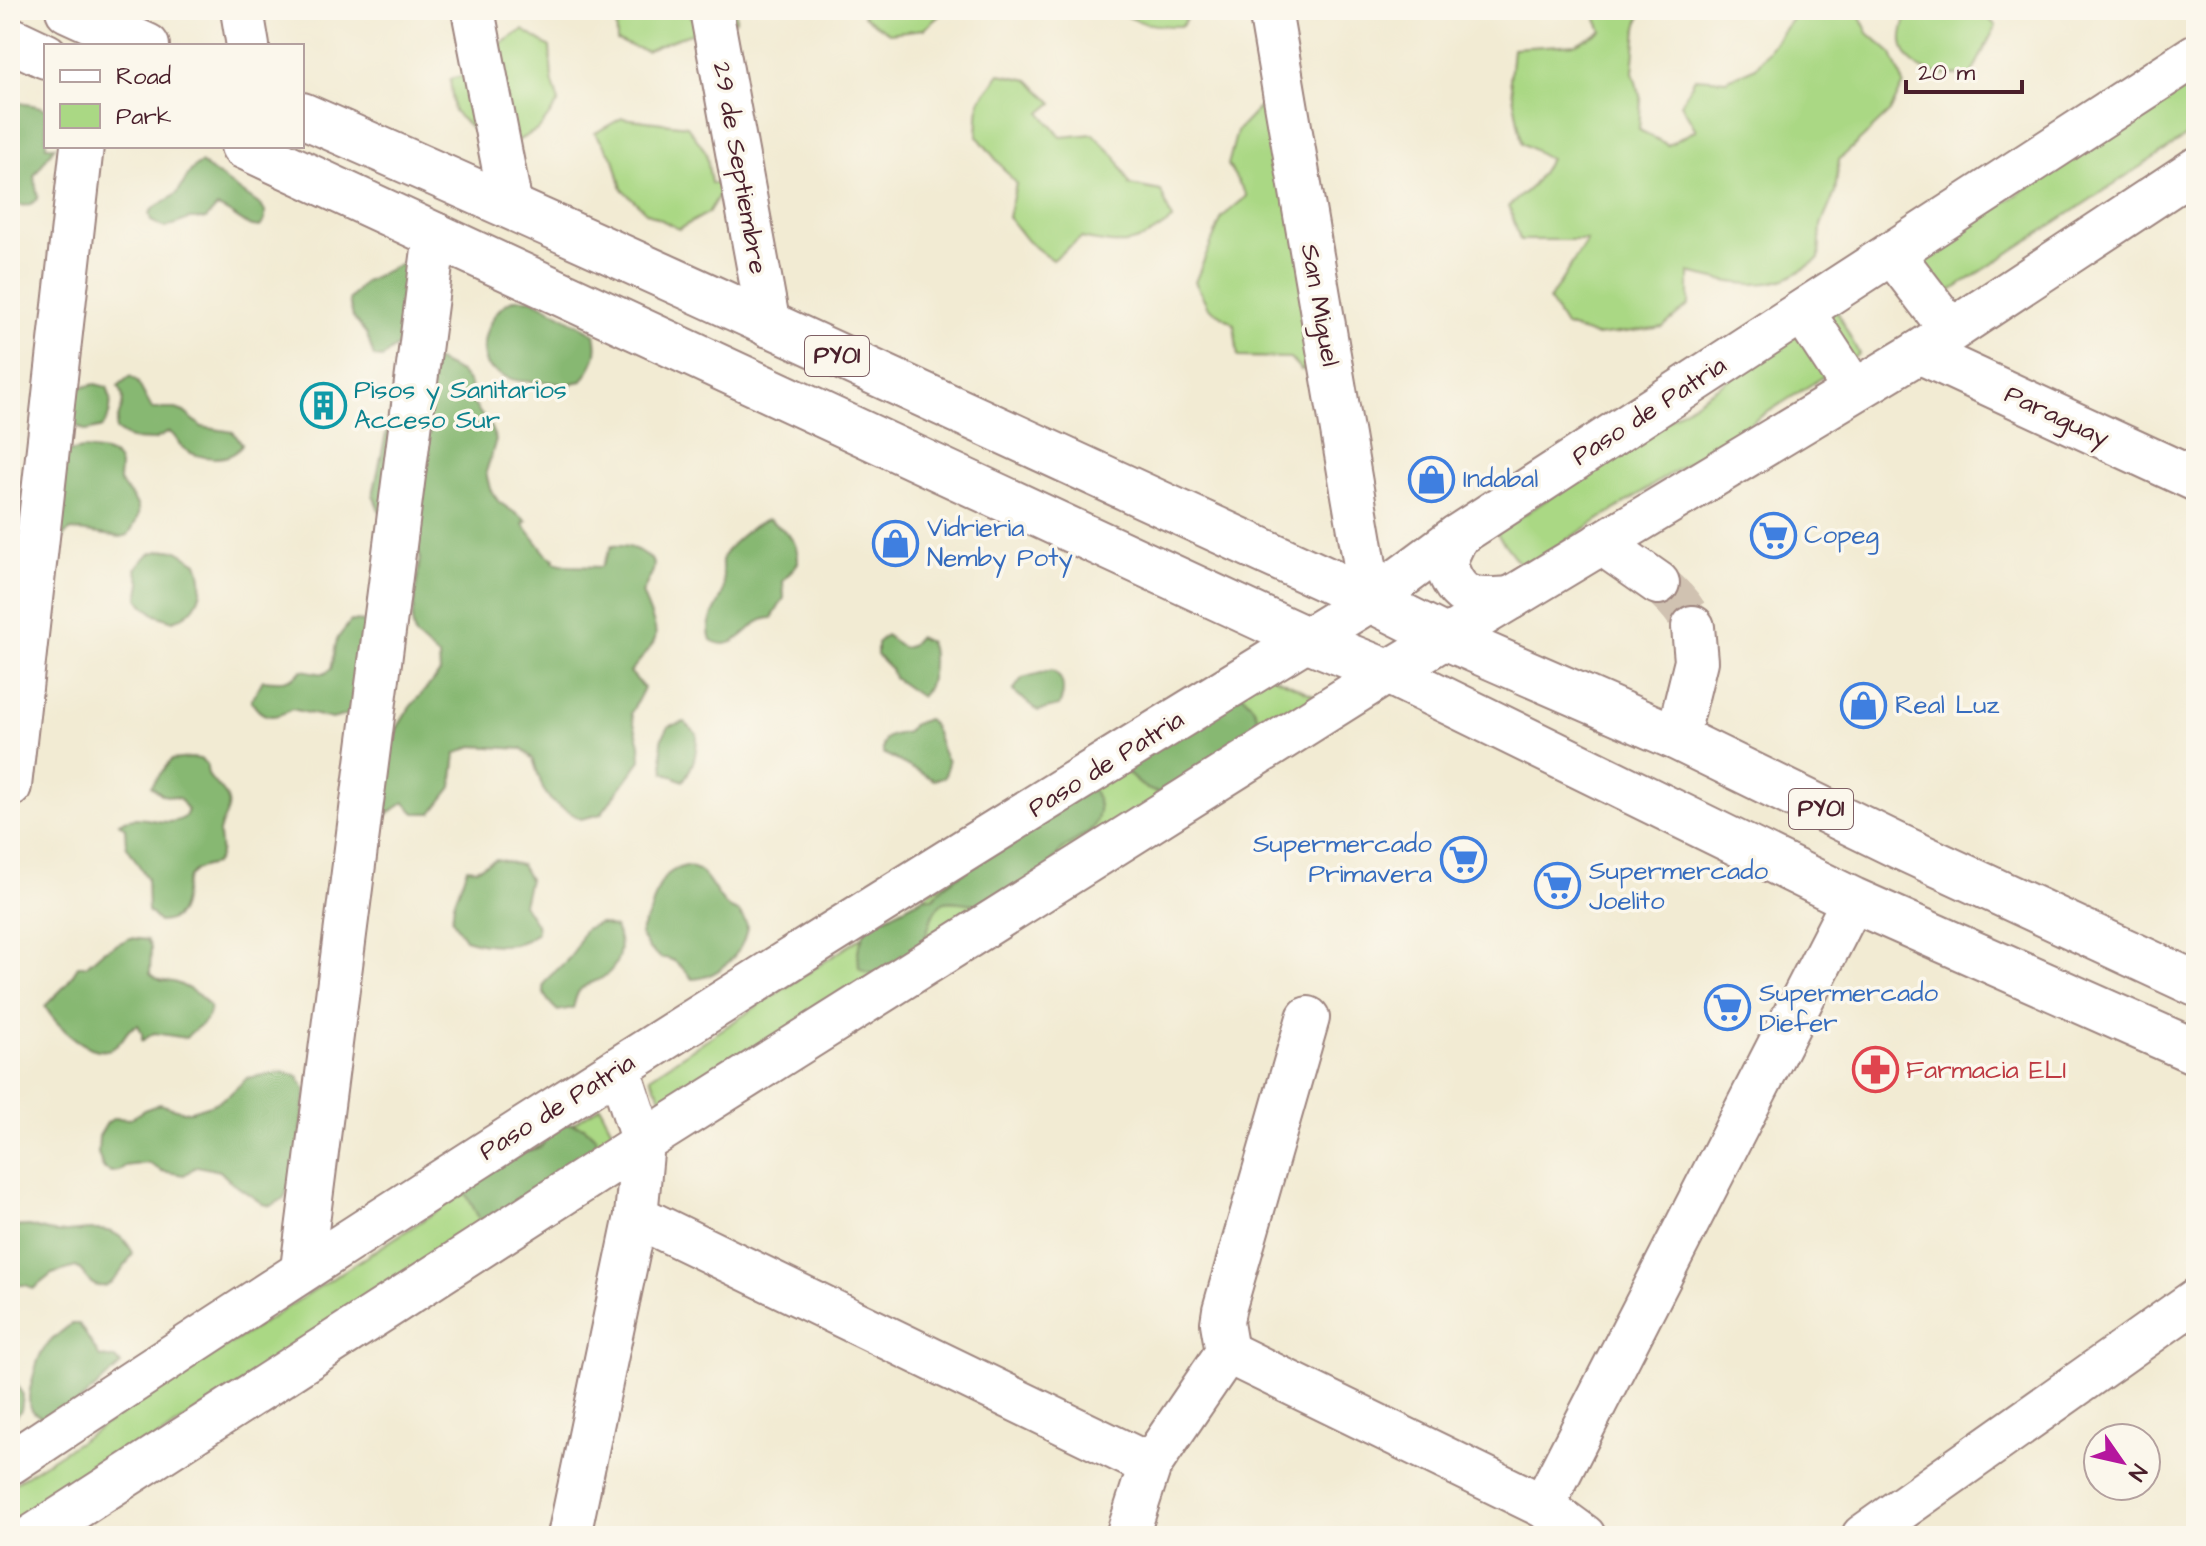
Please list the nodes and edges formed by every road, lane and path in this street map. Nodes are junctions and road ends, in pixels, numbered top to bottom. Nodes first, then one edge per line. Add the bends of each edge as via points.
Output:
1 (68, 10) edge
2 (242, 10) edge
3 (473, 10) edge
4 (711, 10) edge
5 (1270, 10) edge
6 (10, 39) edge
7 (143, 44) edge
8 (248, 44) edge
9 (44, 55) edge
10 (2196, 55) edge
11 (304, 116) edge
12 (82, 148) edge
13 (247, 148) edge
14 (2196, 169) edge
15 (511, 206) junction
16 (435, 234) junction
17 (1892, 253) junction
18 (1803, 312) junction
19 (769, 326) junction
20 (1935, 341) junction
21 (1854, 390) junction
22 (2196, 480) edge
23 (1457, 536) junction
24 (1601, 543) junction
25 (1658, 583) tunnel mouth
26 (1511, 598) junction
27 (1371, 600) junction
28 (1693, 627) tunnel mouth
29 (1445, 637) junction
30 (1306, 639) junction
31 (1388, 672) junction
32 (1677, 738) junction
33 (10, 786) edge
34 (1853, 900) junction
35 (2196, 984) edge
36 (1308, 1018) dead end
37 (2196, 1052) edge
38 (619, 1068) junction
39 (643, 1142) junction
40 (636, 1216) junction
41 (302, 1269) junction
42 (2196, 1300) edge
43 (1227, 1352) junction
44 (10, 1463) edge
45 (1150, 1465) junction
46 (1543, 1506) junction
47 (33, 1536) edge
48 (569, 1536) edge
49 (1127, 1536) edge
50 (1584, 1536) edge
51 (1863, 1536) edge

1 - 7 highway
2 - 8 street
3 - 15 street
4 - 19 street, 29 de Septiembre
5 - 27 street, San Miguel
6 - 9 highway
10 - 17 street, Paso de Patria
11 - 15 highway, PY01
12 - 33 street
13 - 16 highway, PY01
14 - 20 street
15 - 19 highway, PY01
16 - 30 highway, PY01
16 - 41 street
17 - 18 street, Paso de Patria
17 - 20 street
18 - 21 street
18 - 23 street, Paso de Patria
19 - 27 highway, PY01
20 - 21 street
20 - 22 street, Paraguay
21 - 24 street
23 - 26 street via 1445,561 1458,587 1479,601
23 - 27 street, Paso de Patria
24 - 25 street
24 - 26 street
26 - 29 street
27 - 29 highway, PY01
27 - 30 street, Paso de Patria
28 - 32 street via 1696,661
29 - 31 street
29 - 32 highway, PY01
30 - 31 highway, PY01
30 - 38 street, Paso de Patria
31 - 34 highway, PY01
31 - 39 street
32 - 35 highway, PY01
34 - 37 highway, PY01
34 - 46 street
36 - 43 street via 1224,1310
38 - 39 street
38 - 41 street, Paso de Patria
39 - 40 street
39 - 47 street
40 - 45 street
40 - 48 street
41 - 44 street, Paso de Patria
42 - 51 street
43 - 45 street
43 - 46 street
45 - 49 street
46 - 50 street

